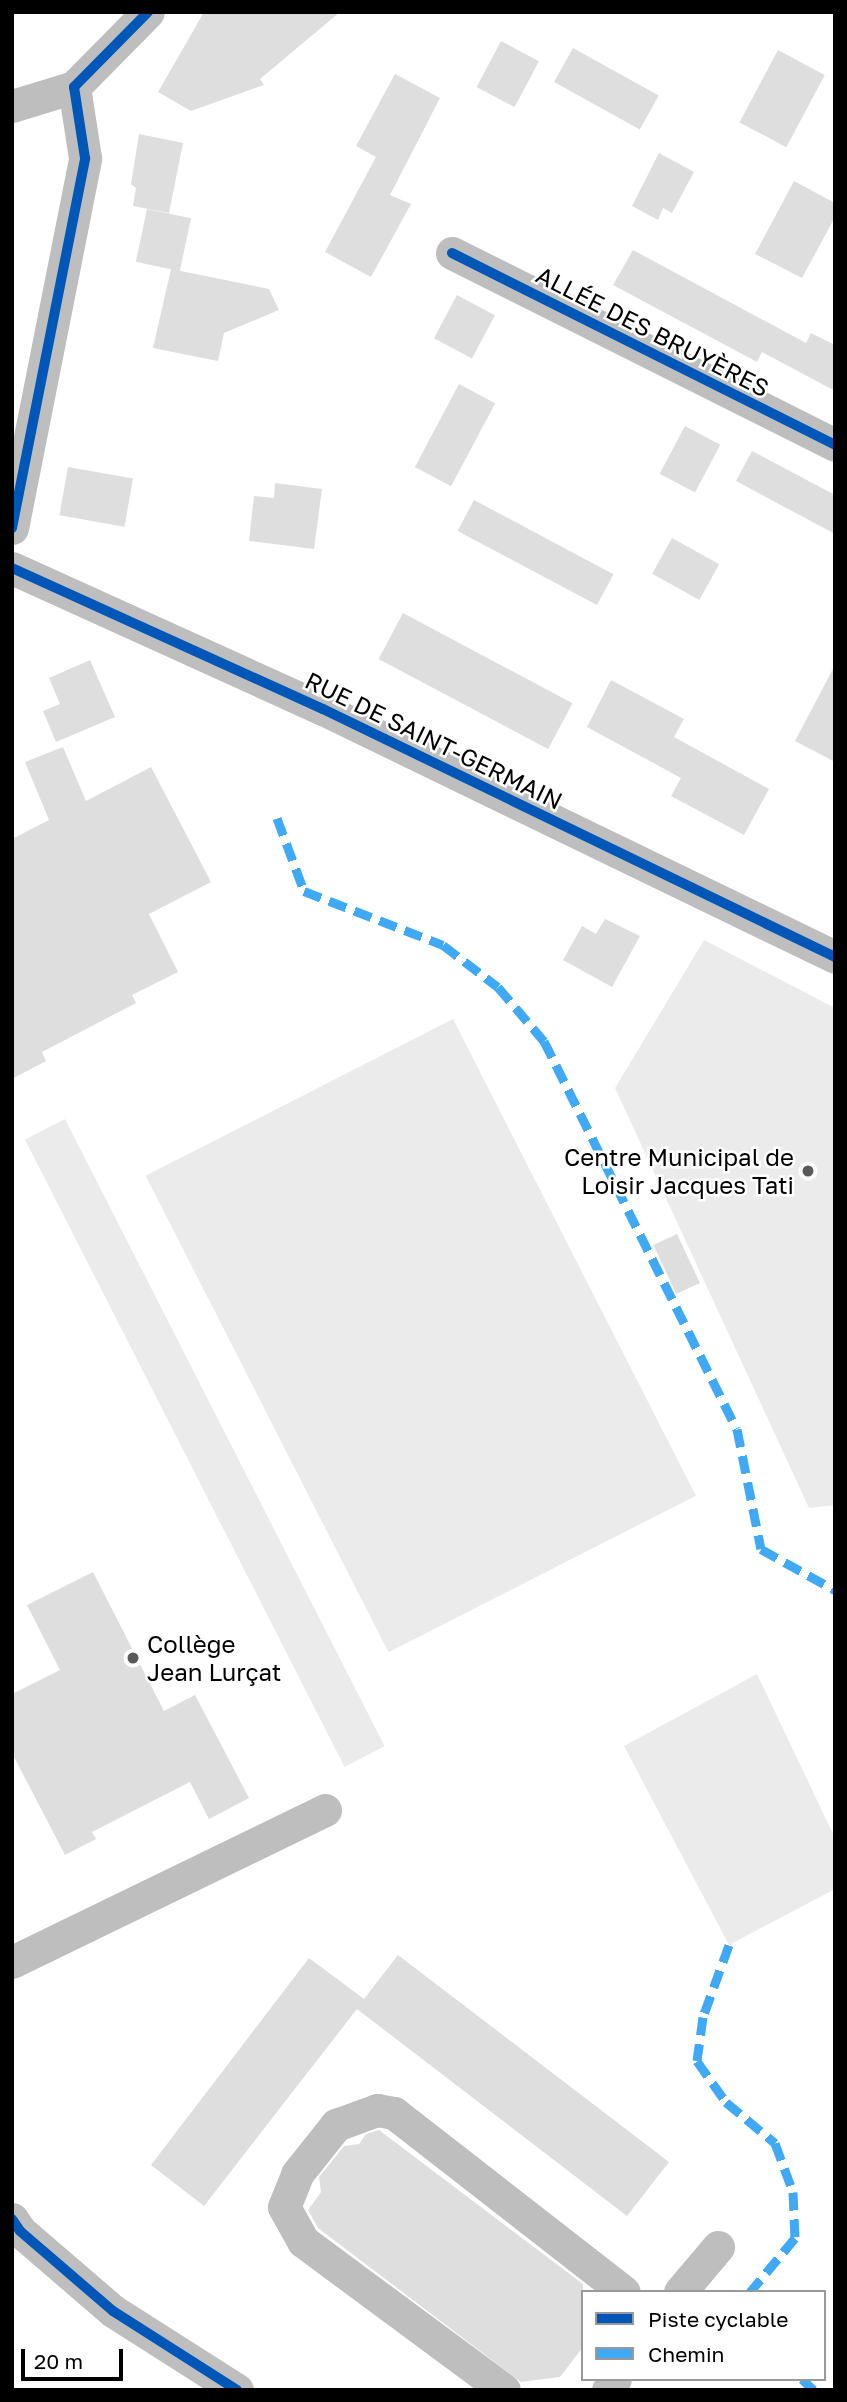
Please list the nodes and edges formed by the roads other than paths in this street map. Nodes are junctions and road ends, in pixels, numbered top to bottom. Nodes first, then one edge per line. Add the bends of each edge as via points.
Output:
1 (148, 12) edge
2 (74, 88) junction
3 (12, 106) edge
4 (452, 253) dead end
5 (835, 445) edge
6 (12, 528) edge
7 (12, 568) edge
8 (835, 957) edge
9 (325, 1810) dead end
10 (12, 1962) edge
11 (12, 2218) edge
12 (718, 2247) dead end
13 (621, 2290) edge
14 (682, 2290) edge
15 (237, 2390) edge
16 (504, 2390) edge

1 - 2 street
2 - 3 street
2 - 6 street via 85,158
4 - 5 street, ALLÉE DES BRUYÈRES
7 - 8 street, RUE DE SAINT-GERMAIN via 323,709
9 - 10 street
11 - 15 street via 20,2231 113,2311
12 - 14 street
13 - 16 street via 394,2113 377,2110 336,2125 297,2174 284,2207 303,2241

